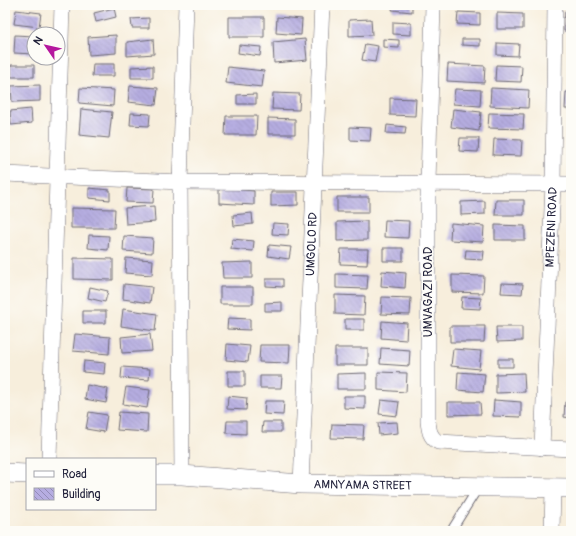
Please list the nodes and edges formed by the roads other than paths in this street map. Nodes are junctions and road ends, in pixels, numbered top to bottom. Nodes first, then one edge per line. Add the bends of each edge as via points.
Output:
1 (62, 5) edge
2 (186, 5) edge
3 (322, 5) edge
4 (434, 5) edge
5 (555, 5) edge
6 (5, 174) edge
7 (57, 177) junction
8 (180, 182) junction
9 (313, 182) junction
10 (428, 182) junction
11 (553, 184) junction
12 (571, 184) edge
13 (542, 448) junction
14 (571, 449) edge
15 (49, 458) edge
16 (5, 473) edge
17 (26, 474) edge
18 (156, 475) edge
19 (182, 475) junction
20 (301, 484) junction
21 (479, 487) junction
22 (562, 488) edge
23 (456, 523) junction
24 (444, 531) edge
25 (451, 531) edge
26 (552, 531) edge

1 - 7 street
2 - 8 street
3 - 9 street, UMGOLO RD
4 - 10 street, UMVAGAZI ROAD
5 - 11 street, MPEZENI ROAD
6 - 7 street
7 - 8 street
7 - 15 street
8 - 9 street
8 - 19 street
9 - 10 street
9 - 20 street, UMGOLO RD
10 - 11 street
10 - 13 street, UMVAGAZI ROAD via 430,433 438,442
11 - 12 street
11 - 13 street, MPEZENI ROAD
13 - 14 street, UMVAGAZI ROAD
16 - 17 street
18 - 19 street, AMNYAMA STREET
19 - 20 street, AMNYAMA STREET
20 - 21 street, AMNYAMA STREET
21 - 22 street, AMNYAMA STREET
21 - 23 lane
22 - 26 street
23 - 24 lane
23 - 25 lane

